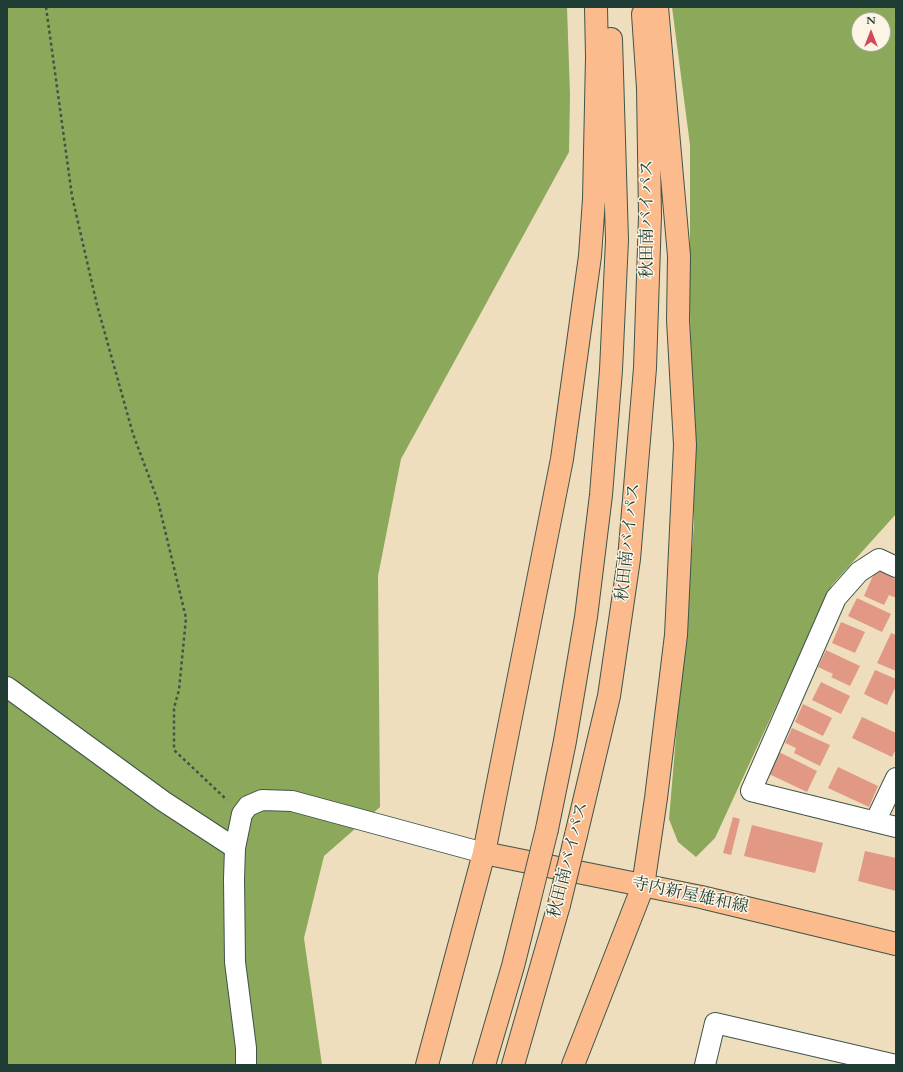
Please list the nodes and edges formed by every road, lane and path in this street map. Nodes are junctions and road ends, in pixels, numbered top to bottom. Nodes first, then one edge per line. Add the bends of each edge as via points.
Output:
1 (46, 7) edge
2 (596, 7) edge
3 (610, 7) edge
4 (643, 7) edge
5 (657, 7) edge
6 (896, 567) edge
7 (7, 687) edge
8 (896, 778) edge
9 (242, 814) junction
10 (875, 822) junction
11 (896, 827) edge
12 (235, 848) junction
13 (484, 853) junction
14 (643, 886) junction
15 (896, 944) edge
16 (246, 1065) edge
17 (427, 1065) edge
18 (484, 1065) edge
19 (513, 1065) edge
20 (573, 1065) edge
21 (705, 1065) edge
22 (896, 1065) edge

1 - 9 path via 72,196 97,305 133,434 158,500 186,618 179,690 174,708 174,750
2 - 13 main road via 598,57 594,199 583,309 562,459
3 - 18 main road, 秋田南バイパス, bridge via 617,240 611,370 601,495 586,617 547,829 513,966
4 - 19 main road, 秋田南バイパス, bridge via 648,88 650,216 644,376 629,559 609,696 559,904
5 - 14 main road via 679,256 678,320 685,445 676,635
6 - 10 street via 879,559 859,572 836,598 751,792
7 - 12 street via 163,801
8 - 10 street
9 - 12 street
9 - 13 street via 248,806 262,800 292,801
10 - 11 street
12 - 16 street via 235,962
13 - 14 main road, 寺内新屋雄和線
13 - 17 main road
14 - 15 main road, 寺内新屋雄和線 via 701,897
14 - 20 main road
21 - 22 street via 714,1023

